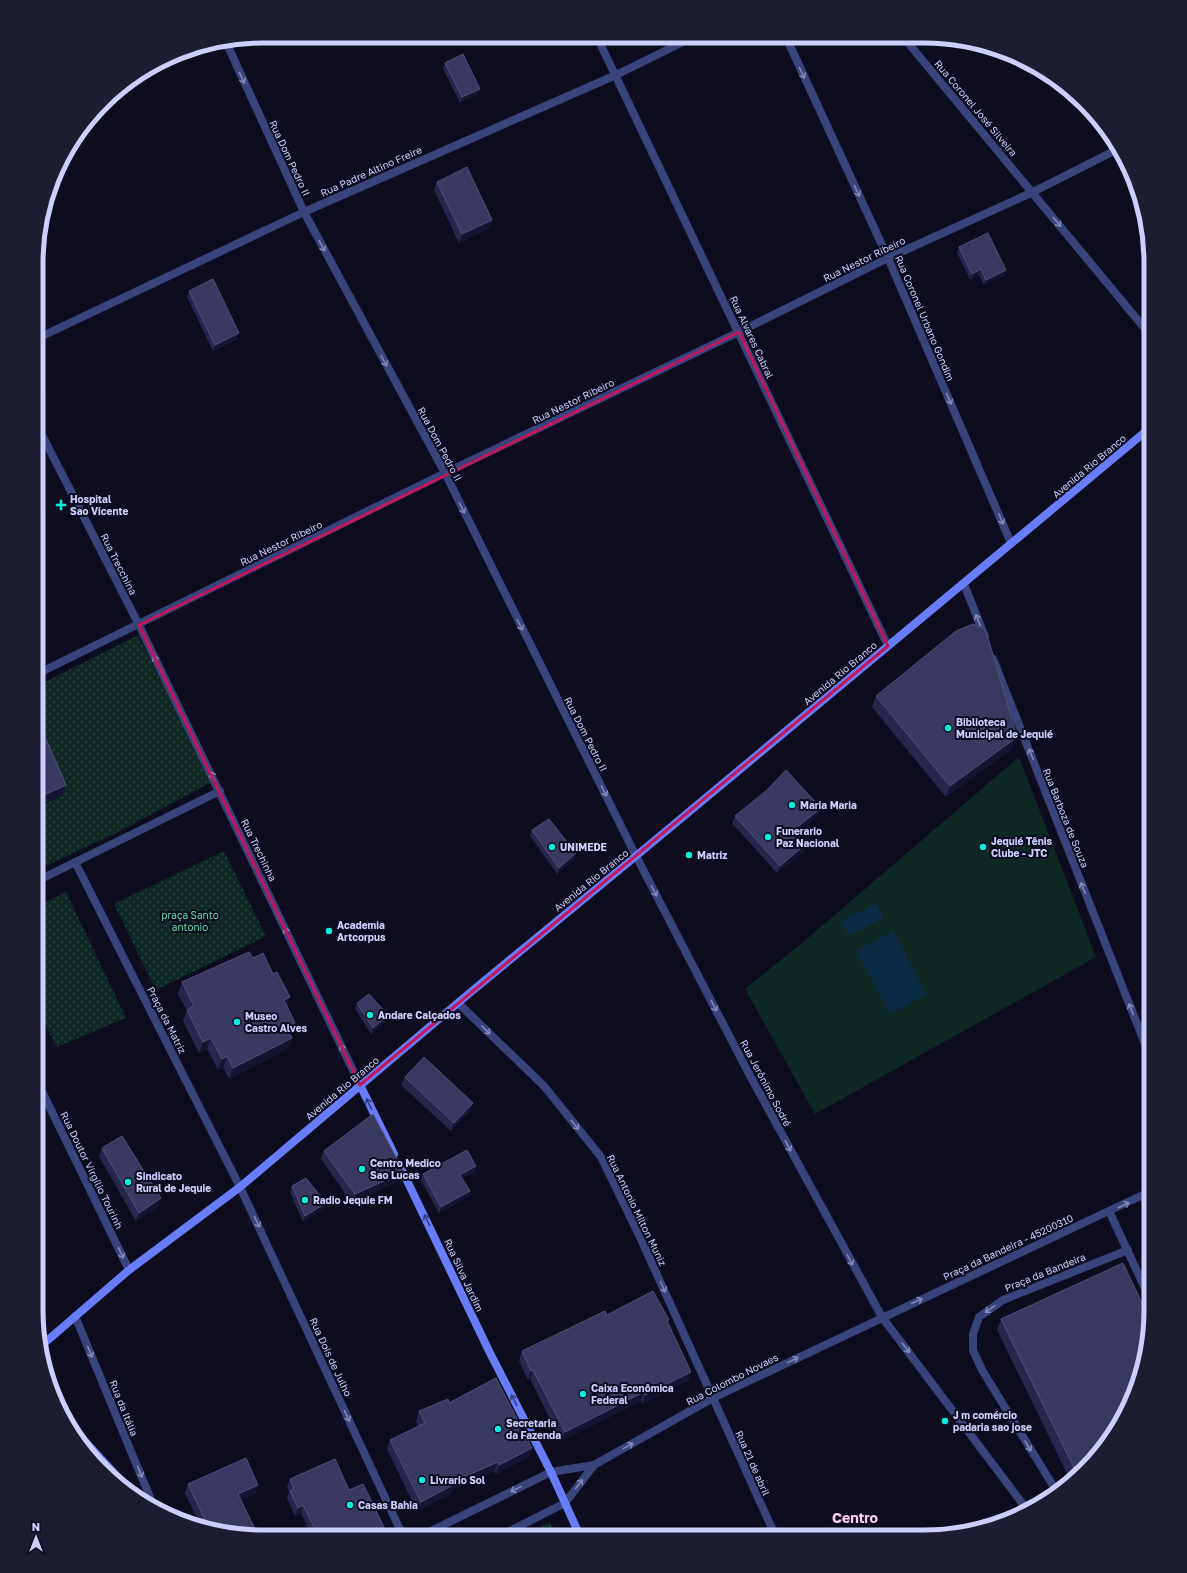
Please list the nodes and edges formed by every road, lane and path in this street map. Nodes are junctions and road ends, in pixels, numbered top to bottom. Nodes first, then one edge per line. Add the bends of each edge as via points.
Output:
1 (600, 43) edge
2 (681, 43) edge
3 (788, 43) edge
4 (908, 43) edge
5 (228, 46) edge
6 (616, 75) junction
7 (1113, 151) edge
8 (1033, 192) junction
9 (304, 212) junction
10 (888, 258) junction
11 (1144, 327) edge
12 (739, 332) junction
13 (43, 336) edge
14 (1144, 433) edge
15 (43, 437) edge
16 (445, 473) junction
17 (1011, 543) junction
18 (964, 584) junction
19 (138, 625) junction
20 (888, 646) junction
21 (43, 671) edge
22 (220, 791) junction
23 (636, 856) junction
24 (75, 862) junction
25 (43, 878) edge
26 (458, 1003) junction
27 (1144, 1040) edge
28 (360, 1085) junction
29 (43, 1093) edge
30 (240, 1187) junction
31 (1143, 1196) edge
32 (1109, 1211) junction
33 (1128, 1250) junction
34 (129, 1270) junction
35 (1144, 1287) edge
36 (76, 1316) junction
37 (882, 1317) junction
38 (45, 1342) edge
39 (713, 1398) junction
40 (594, 1465) junction
41 (551, 1472) junction
42 (1053, 1488) edge
43 (151, 1499) edge
44 (565, 1503) junction
45 (1024, 1505) edge
46 (400, 1530) edge
47 (433, 1530) edge
48 (512, 1530) edge
49 (577, 1530) edge
50 (773, 1530) edge

1 - 6 street, Rua Alvares Cabral
2 - 6 street, Rua Padre Altino Freire
3 -> 10 street, Rua Coronel Urbano Gondim
4 - 8 street, Rua Coronel José Silveira
5 -> 9 street, Rua Dom Pedro II
6 - 9 street, Rua Padre Altino Freire
6 - 12 street, Rua Alvares Cabral
7 - 8 street, Rua Nestor Ribeiro
8 - 10 street, Rua Nestor Ribeiro
8 -> 11 street, Rua Coronel José Silveira
9 - 13 street, Rua Padre Altino Freire
9 -> 16 street, Rua Dom Pedro II
10 - 12 street, Rua Nestor Ribeiro
10 -> 17 street, Rua Coronel Urbano Gondim
12 - 16 street, Rua Nestor Ribeiro
12 - 20 street, Rua Alvares Cabral
14 - 17 main road, Avenida Rio Branco
15 - 19 street, Rua Trecchina
16 - 19 street, Rua Nestor Ribeiro
16 -> 23 street, Rua Dom Pedro II
17 - 18 main road, Avenida Rio Branco
18 - 20 main road, Avenida Rio Branco
27 -> 18 street, Rua Barboza de Souza
19 - 21 street, Rua Nestor Ribeiro
22 -> 19 street, Rua Trechinha
20 - 23 main road, Avenida Rio Branco
22 - 24 street
28 -> 22 street, Rua Trechinha
23 - 26 main road, Avenida Rio Branco
23 -> 37 street, Rua Jerônimo Sodré via 748,1072
24 - 25 street
24 - 30 street, Praça da Matriz
26 - 28 main road, Avenida Rio Branco
26 -> 39 street, Rua Antonio Milton Muniz via 544,1086 601,1156
28 - 30 main road, Avenida Rio Branco
41 -> 28 main road, Rua Silva Jardim via 490,1353
29 -> 34 street, Rua Doutor Virgílio Tourinh
30 - 34 main road, Avenida Rio Branco
30 -> 46 street, Rua Dois de Julho
32 -> 31 street, Praça da Bandeira - 45200310
32 - 33 street
37 -> 32 street, Praça da Bandeira - 45200310
33 - 35 street
33 -> 42 street, Praça da Bandeira via 1003,1300 979,1317 973,1334 973,1350 982,1370
34 - 36 main road, Avenida Rio Branco
36 - 38 main road, Avenida Rio Branco
36 -> 43 street, Rua da Itália
39 -> 37 street, Rua Colombo Novaes
37 -> 45 street
40 -> 39 street, Rua Colombo Novaes
39 - 50 street, Rua 21 de abril
40 - 41 street
44 -> 40 street
41 - 44 main road, Rua Silva Jardim
41 -> 47 street
44 - 48 street
44 - 49 main road, Rua Silva Jardim

